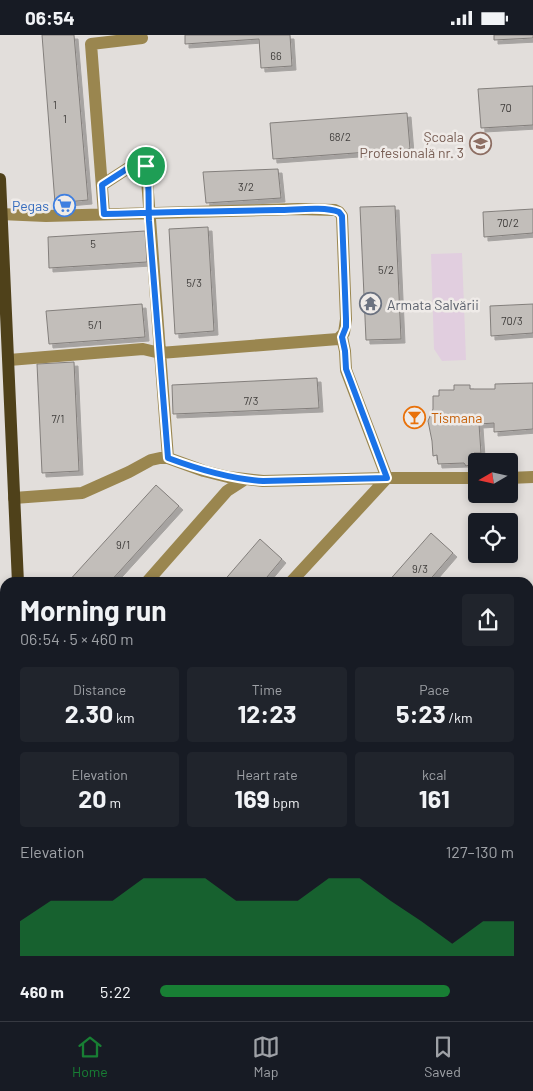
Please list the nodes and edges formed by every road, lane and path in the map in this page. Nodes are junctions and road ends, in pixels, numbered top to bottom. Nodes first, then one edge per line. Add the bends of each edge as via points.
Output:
1 (142, 38) dead end
2 (0, 179) edge
3 (102, 185) junction
4 (149, 213) junction
5 (1, 214) edge
6 (104, 214) junction
7 (1, 234) edge
8 (2, 285) edge
9 (342, 337) junction
10 (160, 353) junction
11 (8, 360) junction
12 (168, 458) junction
13 (533, 477) edge
14 (387, 478) junction
15 (468, 478) edge
16 (518, 478) edge
17 (244, 480) junction
18 (14, 498) junction
19 (18, 577) edge
20 (151, 577) edge
21 (296, 577) edge

1 - 3 lane via 91,44
2 - 5 main road
3 - 4 lane via 136,163 144,163 148,173
3 - 6 lane
4 - 6 lane
4 - 9 lane via 298,209 339,212 342,216 346,319
4 - 10 lane
5 - 6 lane
5 - 7 main road
7 - 8 main road
8 - 11 main road
9 - 10 lane
9 - 14 lane via 346,369
10 - 11 lane via 143,349
10 - 12 lane
11 - 18 main road
12 - 17 lane
12 - 18 lane via 151,460 82,493
13 - 16 lane
14 - 15 lane
14 - 17 lane
14 - 21 lane
17 - 20 lane via 227,491
18 - 19 main road

